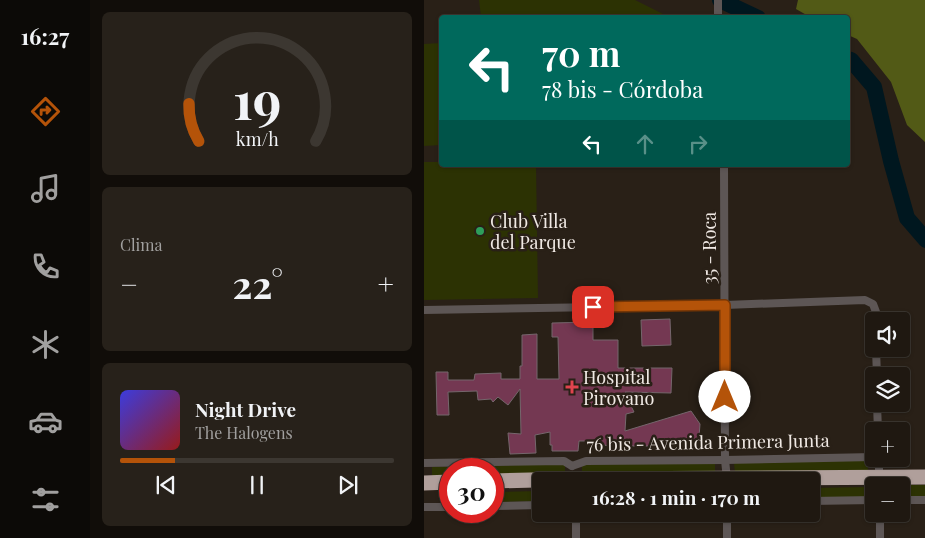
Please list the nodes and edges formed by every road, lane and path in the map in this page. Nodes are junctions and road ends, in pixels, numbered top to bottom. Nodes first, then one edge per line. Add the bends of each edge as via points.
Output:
1 (718, 0) edge
2 (718, 15) edge
3 (724, 167) edge
4 (725, 305) junction
5 (424, 310) edge
6 (876, 312) edge
7 (865, 457) edge
8 (725, 460) junction
9 (424, 463) edge
10 (570, 472) edge
11 (576, 472) edge
12 (726, 472) edge
13 (925, 477) edge
14 (532, 479) edge
15 (910, 479) edge
16 (504, 480) edge
17 (820, 481) edge
18 (439, 482) edge
19 (865, 482) edge
20 (424, 483) edge
21 (865, 500) edge
22 (910, 500) edge
23 (925, 500) edge
24 (820, 501) edge
25 (532, 505) edge
26 (504, 506) edge
27 (424, 507) edge
28 (439, 507) edge
29 (576, 522) edge
30 (727, 522) edge
31 (880, 522) edge
32 (576, 538) edge
33 (727, 538) edge
34 (880, 538) edge

1 - 2 street
3 - 4 street, 35 - Roca
4 - 5 street
4 - 6 street via 864,300 873,304
4 - 8 street, 35 - Roca
7 - 8 street, 76 bis - Avenida Primera Junta
8 - 11 street, 76 bis - Avenida Primera Junta via 586,460
8 - 12 street, 35 - Roca
9 - 10 street, 76 bis - Avenida Primera Junta via 564,461
13 - 15 highway, 76 bis - Avenida Primera Junta
14 - 16 highway, 76 bis - Avenida Primera Junta
17 - 19 highway, 76 bis - Avenida Primera Junta
18 - 20 highway
21 - 24 street
22 - 23 street
25 - 26 street
27 - 28 street
29 - 32 street
30 - 33 street
31 - 34 street

